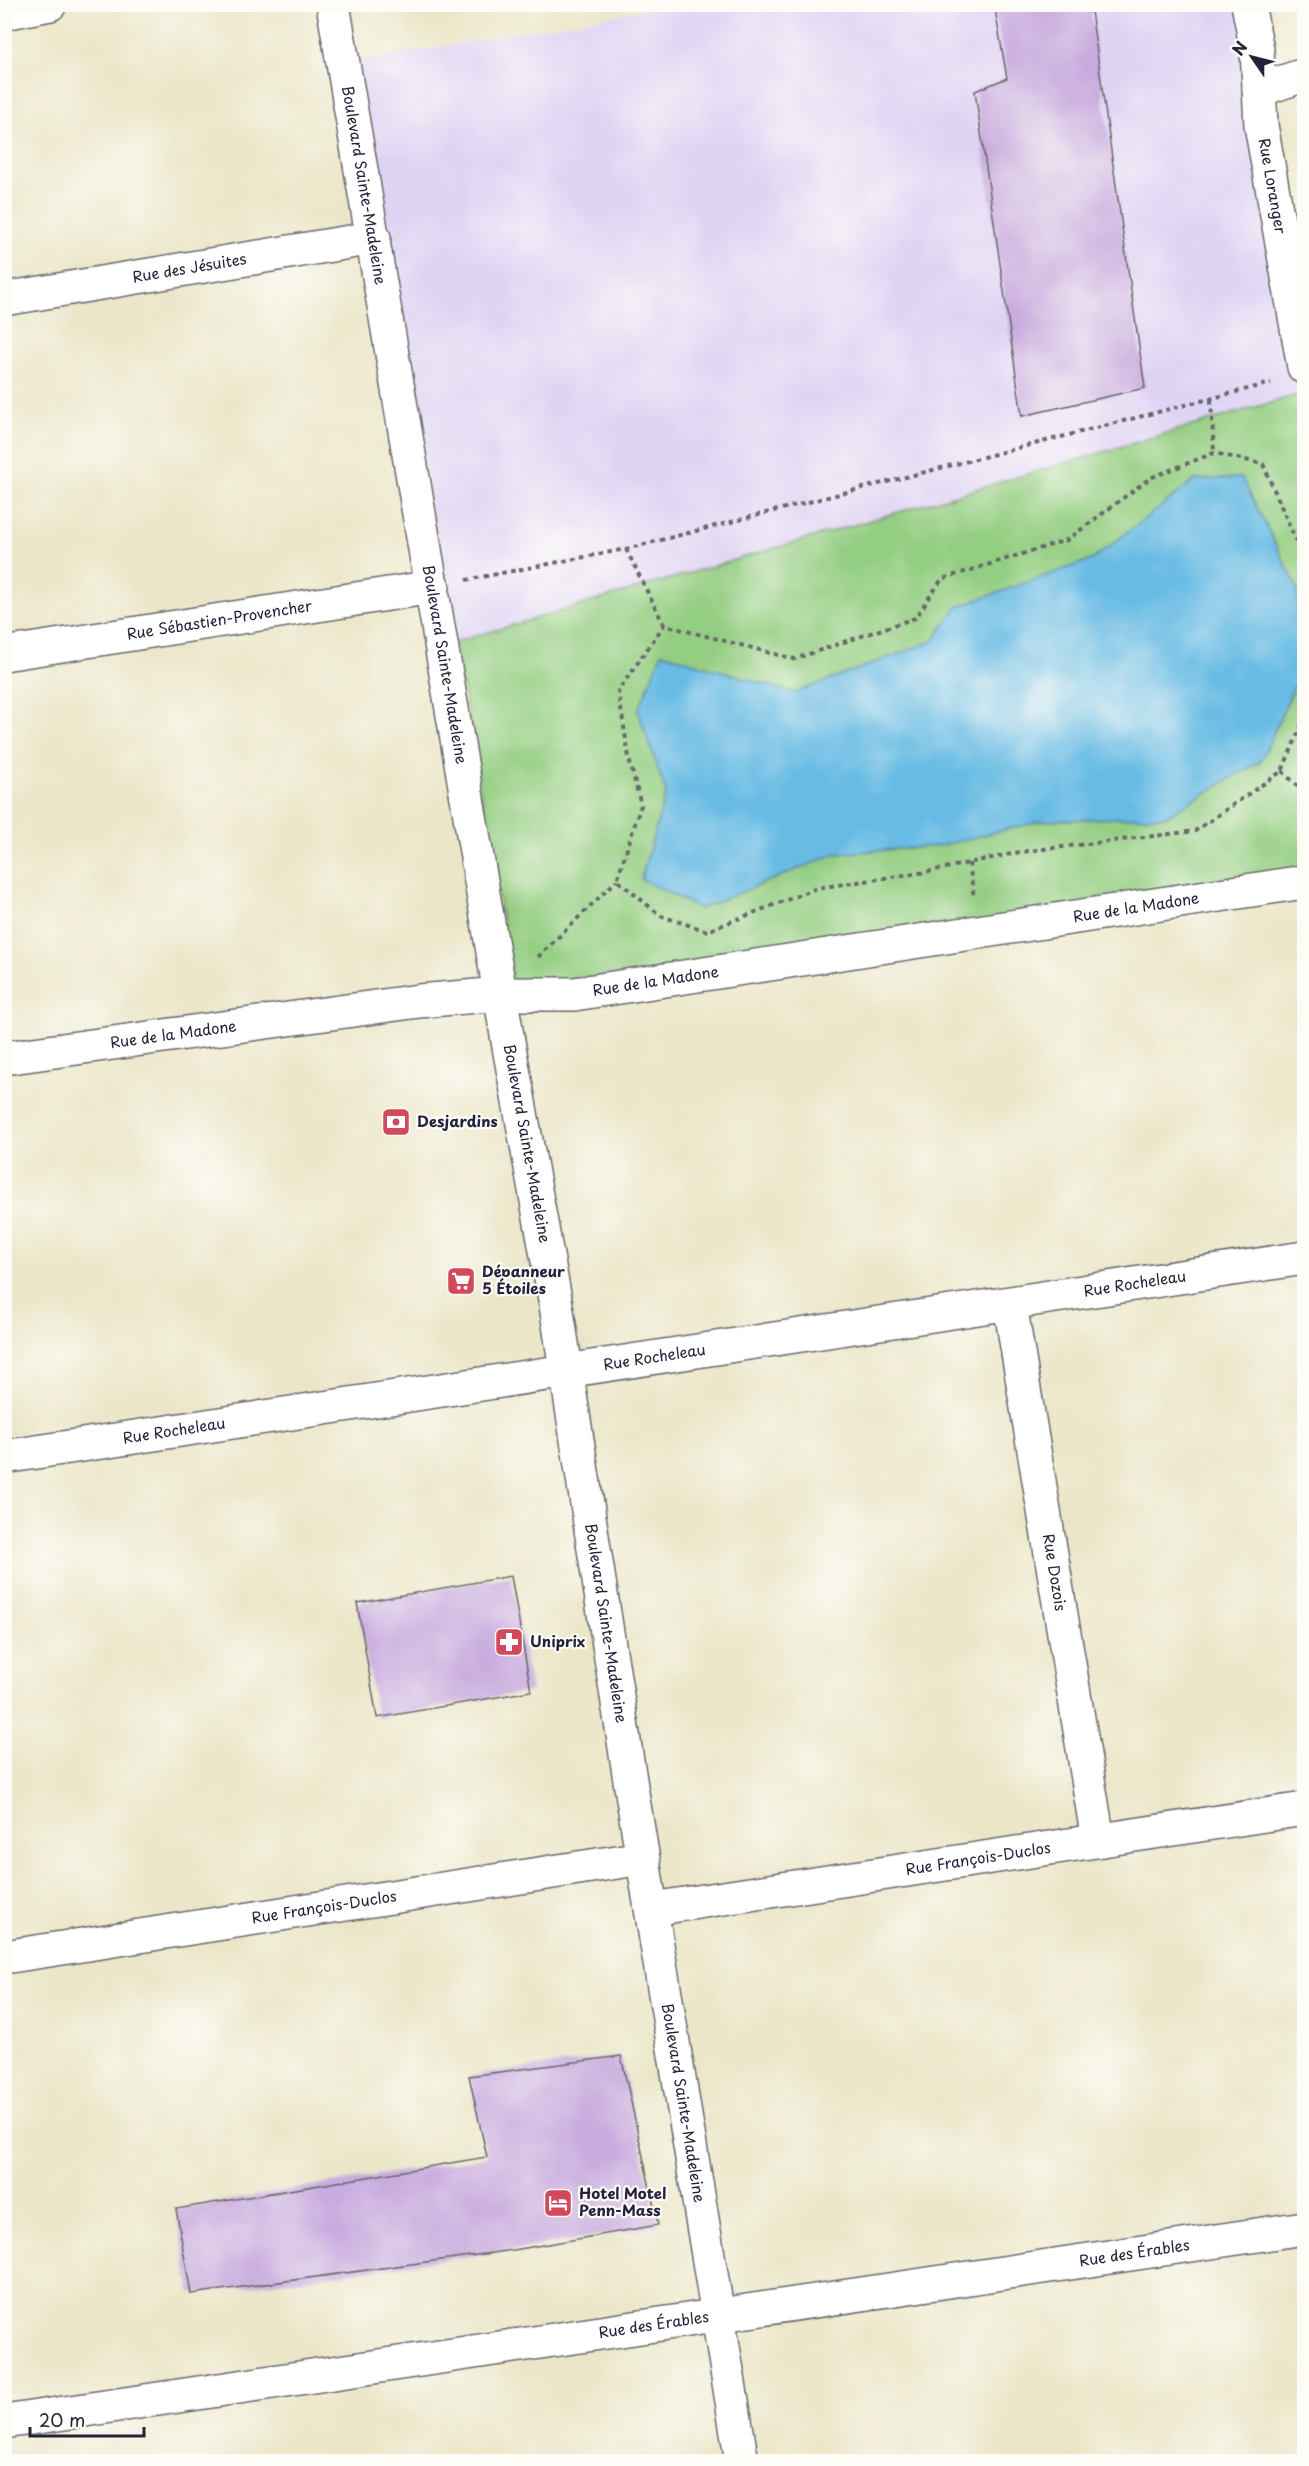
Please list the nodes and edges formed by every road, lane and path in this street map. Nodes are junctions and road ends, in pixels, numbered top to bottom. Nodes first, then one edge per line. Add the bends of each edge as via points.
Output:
1 (50, 4) edge
2 (333, 4) edge
3 (1248, 4) edge
4 (4, 13) edge
5 (1305, 75) edge
6 (1259, 90) junction
7 (375, 238) junction
8 (4, 299) edge
9 (1305, 367) edge
10 (1273, 382) dead end
11 (1211, 400) junction
12 (1214, 453) junction
13 (626, 549) junction
14 (1305, 559) edge
15 (433, 587) junction
16 (664, 625) junction
17 (4, 654) edge
18 (1305, 720) edge
19 (1282, 771) junction
20 (1305, 792) edge
21 (617, 880) junction
22 (1305, 882) edge
23 (500, 994) junction
24 (4, 1058) edge
25 (1305, 1258) edge
26 (1010, 1305) junction
27 (566, 1370) junction
28 (4, 1456) edge
29 (1305, 1809) edge
30 (1098, 1840) junction
31 (643, 1858) junction
32 (652, 1909) junction
33 (4, 1957) edge
34 (1305, 2228) edge
35 (719, 2315) junction
36 (4, 2422) edge
37 (742, 2462) edge

1 - 4 street
2 - 7 street, Boulevard Sainte-Madeleine
3 - 6 street, Rue Loranger via 1257,50
5 - 6 street
6 - 9 street, Rue Loranger via 1261,125
7 - 8 street, Rue des Jésuites
7 - 15 street, Boulevard Sainte-Madeleine
10 - 11 path
11 - 12 path
11 - 13 path
12 - 14 path via 1263,464
12 - 16 path via 1150,478 1067,540 942,579 915,618 794,659
13 - 15 path
13 - 16 path
15 - 17 street, Rue Sébastien-Provencher
15 - 23 street, Boulevard Sainte-Madeleine
16 - 21 path via 618,691 641,805
18 - 19 path
19 - 20 path
19 - 21 path via 1195,831 1020,852 926,872 817,888 707,931 661,916
21 - 23 path
22 - 23 street, Rue de la Madone via 574,994
23 - 24 street, Rue de la Madone via 419,1001
23 - 27 street, Boulevard Sainte-Madeleine
25 - 26 street, Rue Rocheleau
26 - 27 street, Rue Rocheleau
26 - 30 street, Rue Dozois
27 - 28 street, Rue Rocheleau
27 - 31 street, Boulevard Sainte-Madeleine
29 - 30 street, Rue François-Duclos
30 - 32 street, Rue François-Duclos
31 - 32 street, Boulevard Sainte-Madeleine
31 - 33 street, Rue François-Duclos
32 - 35 street, Boulevard Sainte-Madeleine
34 - 35 street, Rue des Érables
35 - 36 street, Rue des Érables
35 - 37 street, Boulevard Sainte-Madeleine

